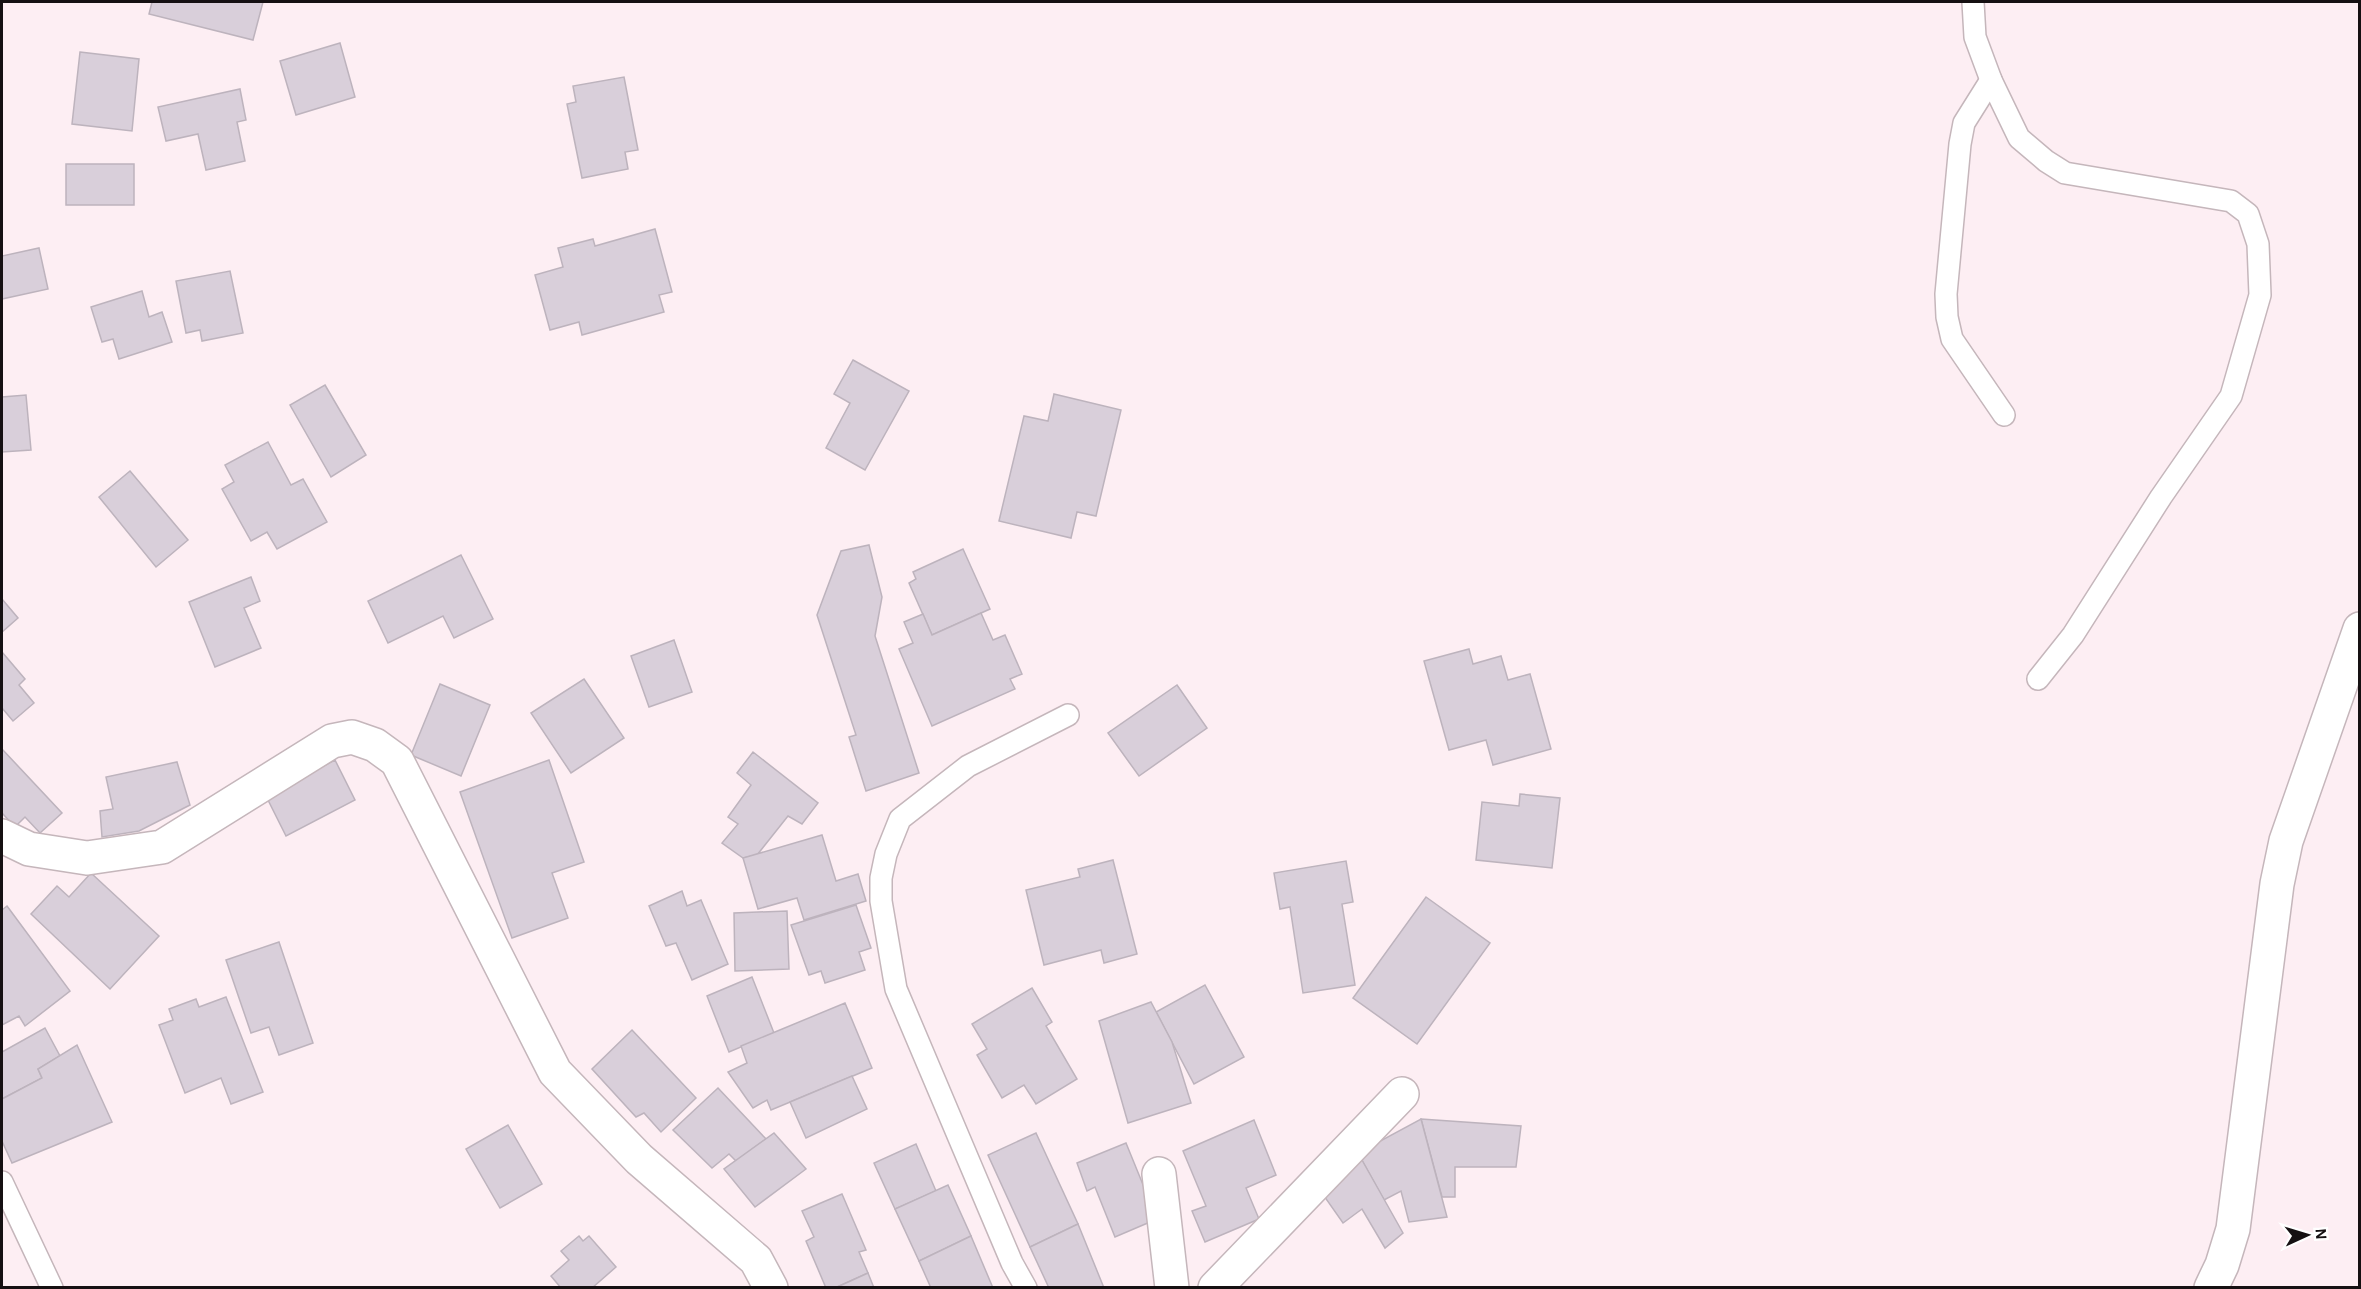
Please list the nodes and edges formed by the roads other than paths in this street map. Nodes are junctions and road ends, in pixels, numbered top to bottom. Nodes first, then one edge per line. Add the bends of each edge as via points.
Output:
1 (1972, 2) edge
2 (1991, 80) junction
3 (2004, 415) dead end
4 (2360, 629) edge
5 (2038, 679) dead end
6 (1068, 715) dead end
7 (2, 836) edge
8 (1402, 1094) dead end
9 (1159, 1174) dead end
10 (2, 1182) edge
11 (760, 1278) edge
12 (52, 1287) edge
13 (1026, 1287) edge
14 (1172, 1287) edge
15 (1215, 1287) edge
16 (2211, 1287) edge

1 - 2 lane via 1975,37
2 - 3 lane via 1964,123 1946,294 1952,339
2 - 5 lane via 2019,138 2065,173 2231,201 2247,214 2258,244 2260,295 2230,396 2073,635
4 - 16 street via 2286,841 2275,896 2233,1229
6 - 13 lane via 968,766 900,819 881,878 881,902 896,989 1012,1263
7 - 11 street via 29,849 87,858 162,847 332,741 352,737 375,745 397,761 555,1072
8 - 15 street
9 - 14 street
10 - 12 lane

